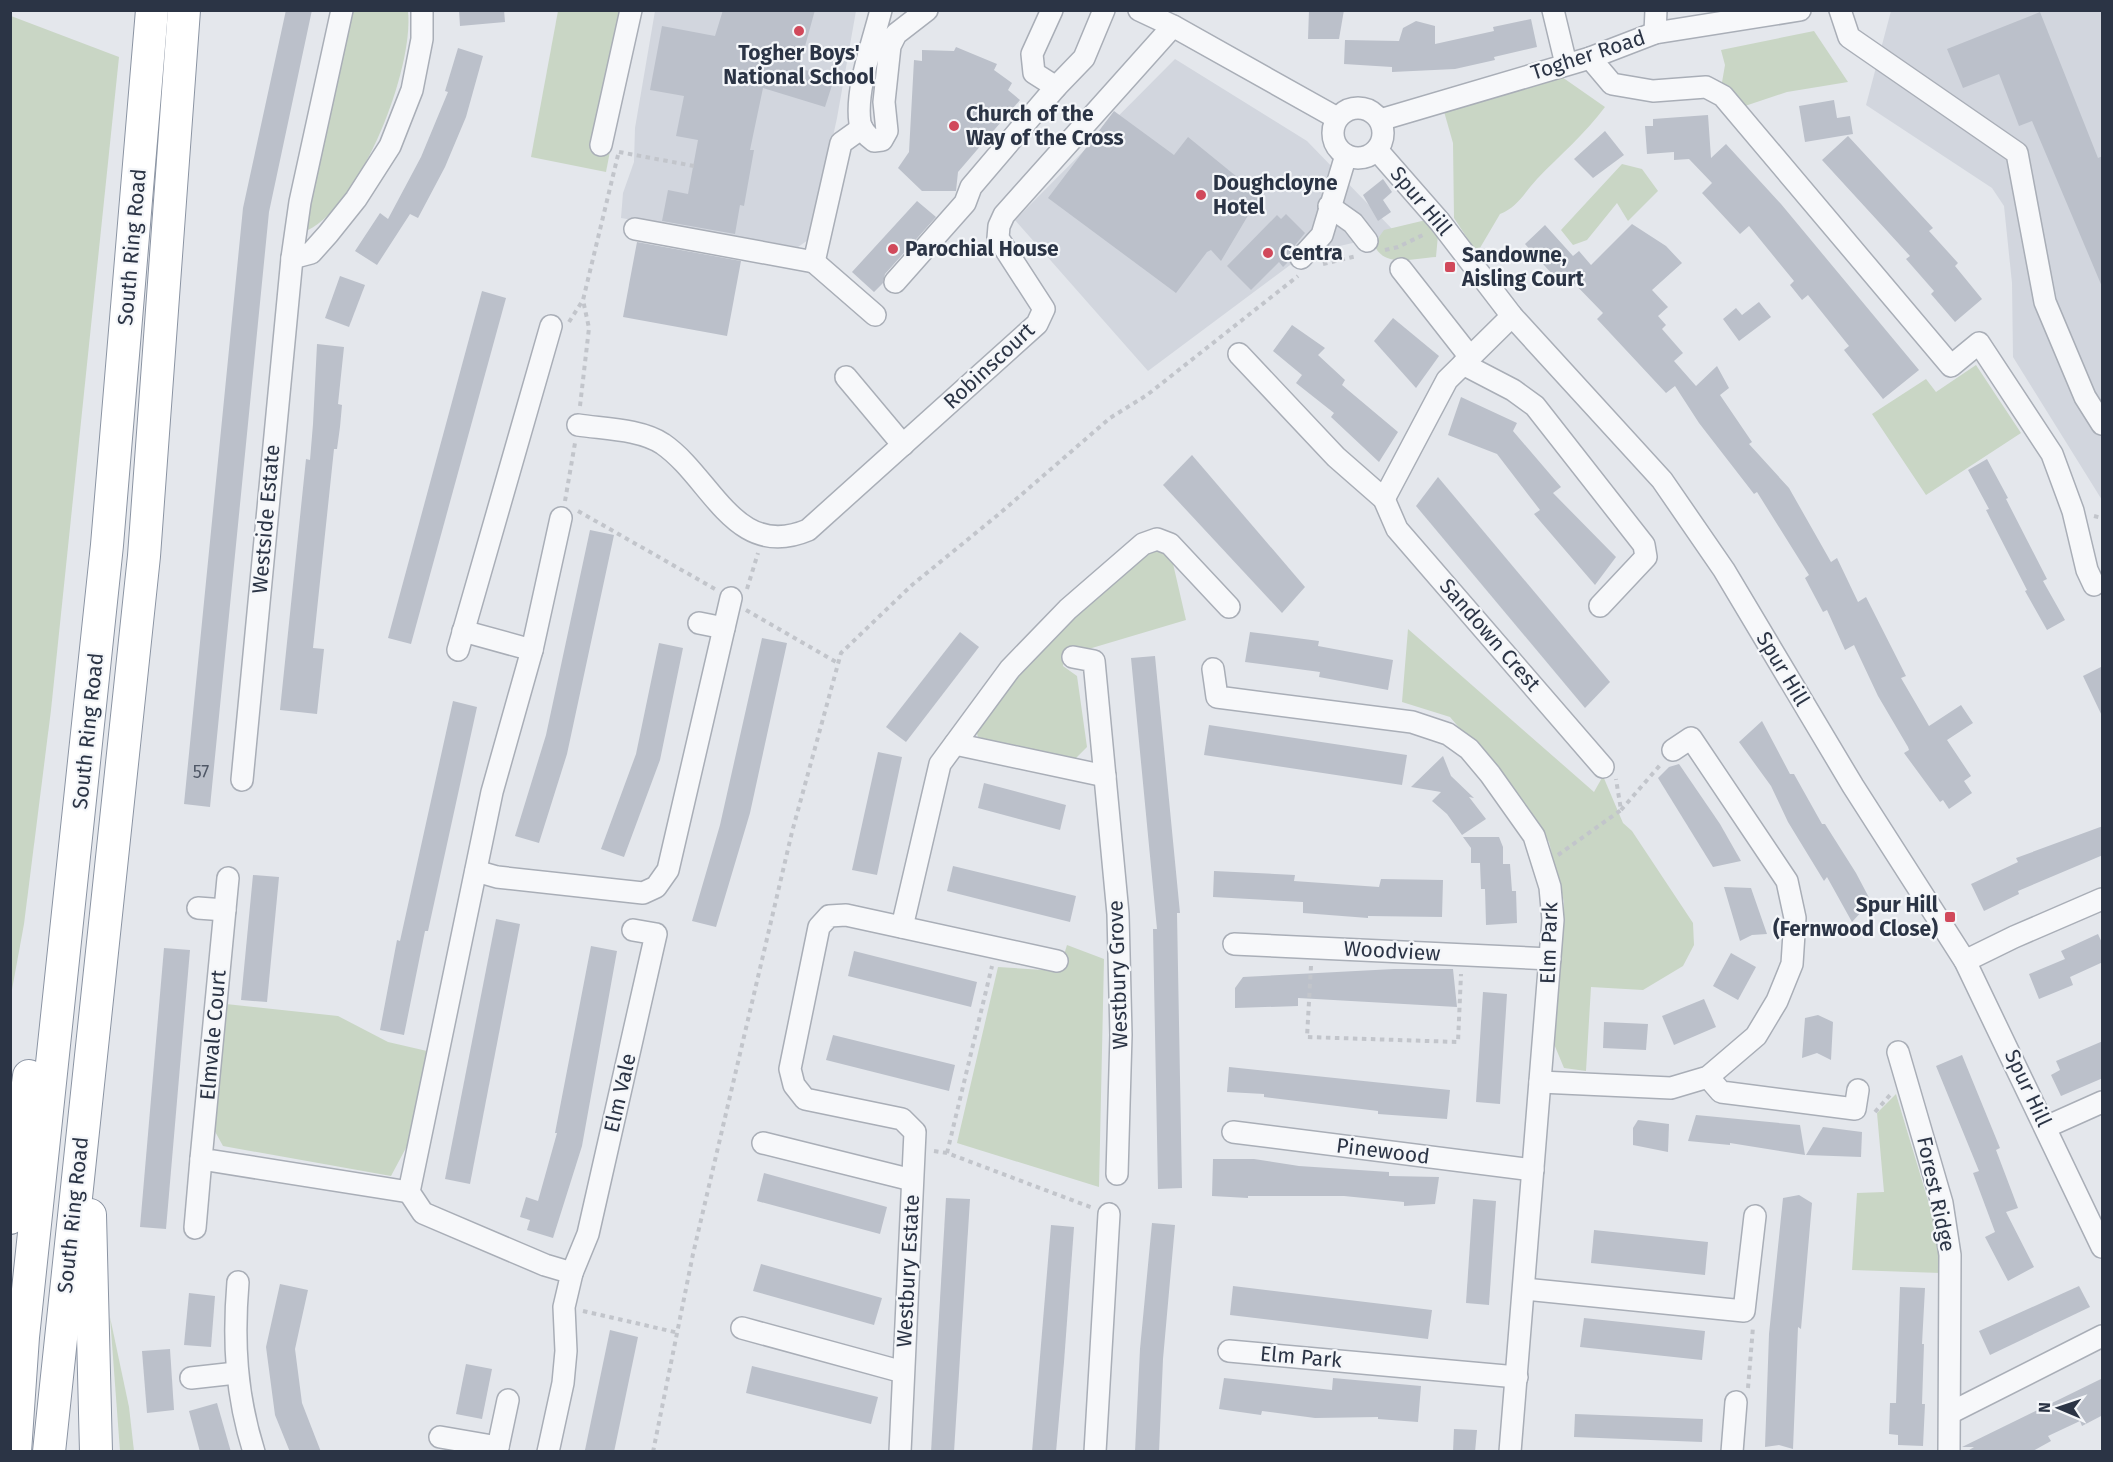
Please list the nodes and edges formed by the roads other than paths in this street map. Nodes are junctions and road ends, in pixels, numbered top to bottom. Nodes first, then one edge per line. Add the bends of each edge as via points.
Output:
1 (152, 10) edge
2 (184, 10) edge
3 (342, 10) edge
4 (422, 10) edge
5 (631, 10) edge
6 (880, 10) edge
7 (927, 10) edge
8 (1052, 10) edge
9 (1104, 10) edge
10 (1139, 10) edge
11 (1553, 10) edge
12 (1656, 10) edge
13 (1800, 10) edge
14 (1840, 10) edge
15 (1173, 27) junction
16 (1655, 33) junction
17 (1590, 58) junction
18 (1566, 64) junction
19 (1056, 87) junction
20 (1337, 118) junction
21 (1380, 120) junction
22 (862, 128) junction
23 (613, 149) road end
24 (1377, 150) junction
25 (1346, 155) junction
26 (1329, 206) junction
27 (635, 229) dead end
28 (1367, 241) dead end
29 (292, 258) junction
30 (1301, 258) dead end
31 (814, 262) junction
32 (1401, 269) dead end
33 (895, 282) dead end
34 (875, 315) dead end
35 (1512, 316) junction
36 (552, 326) dead end
37 (1239, 354) dead end
38 (1466, 361) junction
39 (846, 377) dead end
40 (2103, 424) edge
41 (578, 425) road end
42 (903, 445) junction
43 (1384, 499) junction
44 (567, 510) road end
45 (107, 545) junction
46 (2094, 585) dead end
47 (736, 603) road end
48 (1600, 606) dead end
49 (1229, 607) dead end
50 (699, 622) dead end
51 (724, 628) junction
52 (532, 650) junction
53 (1073, 657) dead end
54 (1212, 669) dead end
55 (955, 744) junction
56 (1673, 750) road end
57 (1603, 767) road end
58 (1106, 776) junction
59 (243, 780) dead end
60 (476, 872) junction
61 (228, 878) dead end
62 (2103, 899) edge
63 (198, 908) dead end
64 (225, 910) junction
65 (902, 927) junction
66 (633, 930) dead end
67 (1234, 945) dead end
68 (1550, 958) junction
69 (1057, 961) dead end
70 (1965, 961) junction
71 (1898, 1052) dead end
72 (1708, 1077) junction
73 (1540, 1082) junction
74 (87, 1088) junction
75 (1858, 1090) dead end
76 (2103, 1102) edge
77 (2046, 1127) junction
78 (1233, 1132) dead end
79 (763, 1143) dead end
80 (201, 1159) junction
81 (1533, 1170) junction
82 (1117, 1174) dead end
83 (912, 1180) junction
84 (410, 1192) junction
85 (1109, 1214) road end
86 (1755, 1216) dead end
87 (10, 1218) edge
88 (195, 1228) dead end
89 (2103, 1247) edge
90 (572, 1273) junction
91 (238, 1282) dead end
92 (1524, 1289) junction
93 (742, 1328) dead end
94 (2103, 1336) edge
95 (1229, 1351) dead end
96 (903, 1372) junction
97 (236, 1373) junction
98 (1517, 1377) junction
99 (190, 1378) dead end
100 (508, 1400) dead end
101 (1736, 1402) road end
102 (1950, 1413) junction
103 (440, 1437) dead end
104 (498, 1449) edge
105 (15, 1452) edge
106 (50, 1452) edge
107 (96, 1452) edge
108 (254, 1452) edge
109 (548, 1452) edge
110 (900, 1452) edge
111 (1095, 1452) edge
112 (1510, 1452) edge
113 (1732, 1452) edge
114 (1949, 1452) edge

1 - 45 highway, South Ring Road
2 - 74 highway, South Ring Road via 144,556
3 - 29 street, Westside Estate via 300,202
4 - 29 street via 422,39 412,90 390,146 328,234 311,253
5 - 23 street
6 - 22 street via 864,76
7 - 22 street via 896,34 890,46 884,102 887,131 882,140 874,141
8 - 19 street via 1032,54 1034,73
9 - 19 street via 1084,58
10 - 15 street
11 - 18 street
12 - 16 street
13 - 16 street, Togher Road
14 - 40 street via 1849,37 2017,153 2045,302 2085,397
15 - 20 street
15 - 42 street, Robinscourt via 1004,215 998,238 1044,309 1037,324
16 - 17 street, Togher Road
17 - 18 street, Togher Road
17 - 46 street via 1612,84 1653,91 1706,87 1723,96 1951,366 1979,343 2052,454
18 - 21 street, Togher Road
19 - 33 street via 971,187 965,203
20 - 21 street via 1359,107 1375,113
20 - 25 street via 1335,143
21 - 24 street via 1383,135
22 - 31 street via 841,143
24 - 25 street via 1363,158
24 - 35 street, Spur Hill via 1440,222
25 - 26 street
26 - 28 street via 1353,223
26 - 30 street via 1322,235
27 - 31 street
29 - 59 street, Westside Estate
31 - 34 street
32 - 38 street
35 - 38 street
35 - 70 street, Spur Hill via 1662,480 1724,570 1853,786
36 - 52 street via 460,641
37 - 43 street, Sandown Crest via 1336,457
38 - 43 street via 1448,380
38 - 48 street via 1535,406 1644,545 1646,557
39 - 42 street
41 - 42 street, Robinscourt via 632,433 662,443 745,529 790,537 808,530
43 - 57 street, Sandown Crest via 1397,529
44 - 52 street
45 - 87 highway via 68,770
45 - 105 highway, South Ring Road via 23,1337
47 - 51 street
49 - 55 street via 1170,544 1156,539 1143,544 1068,609 1010,669
50 - 51 street
51 - 60 street via 668,870 656,887 642,893
52 - 60 street via 492,792
53 - 58 street, Westbury Grove via 1094,661
54 - 68 street, Elm Park via 1217,697 1412,722 1448,734 1469,749 1534,836 1550,886
55 - 58 street
55 - 65 street via 940,764
56 - 72 street via 1691,738 1787,881 1795,918 1792,964 1777,1001 1756,1036
58 - 82 street, Westbury Grove via 1118,914 1121,1035
60 - 84 street
61 - 64 street, Elmvale Court
62 - 70 street
63 - 64 street
64 - 80 street, Elmvale Court
65 - 69 street
65 - 83 street via 846,915 829,916 819,927 790,1069 794,1084 805,1099 902,1119 915,1132
66 - 90 street, Elm Vale via 656,934 588,1234
67 - 68 street, Woodview
68 - 73 street, Elm Park
70 - 77 street, Spur Hill
71 - 102 street, Forest Ridge via 1923,1131 1946,1228 1952,1278
72 - 73 street via 1671,1088
72 - 75 street via 1721,1092 1855,1109
73 - 81 street, Elm Park
74 - 106 highway, South Ring Road
74 - 107 highway
76 - 77 street
77 - 89 street, Spur Hill
78 - 81 street, Pinewood
79 - 83 street, Westbury Estate
80 - 84 street
80 - 88 street, Elmvale Court
81 - 92 street, Elm Park
83 - 96 street, Westbury Estate
84 - 90 street via 423,1213
85 - 111 street
86 - 92 street via 1744,1311
90 - 109 street, Elm Vale via 564,1307 563,1383
91 - 97 street
92 - 98 street, Elm Park
93 - 96 street, Westbury Estate
94 - 102 street
95 - 98 street, Elm Park
96 - 110 street, Westbury Estate
97 - 99 street
97 - 108 street
98 - 112 street, Elm Park
100 - 104 street
101 - 113 street
102 - 114 street, Forest Ridge
103 - 104 street

